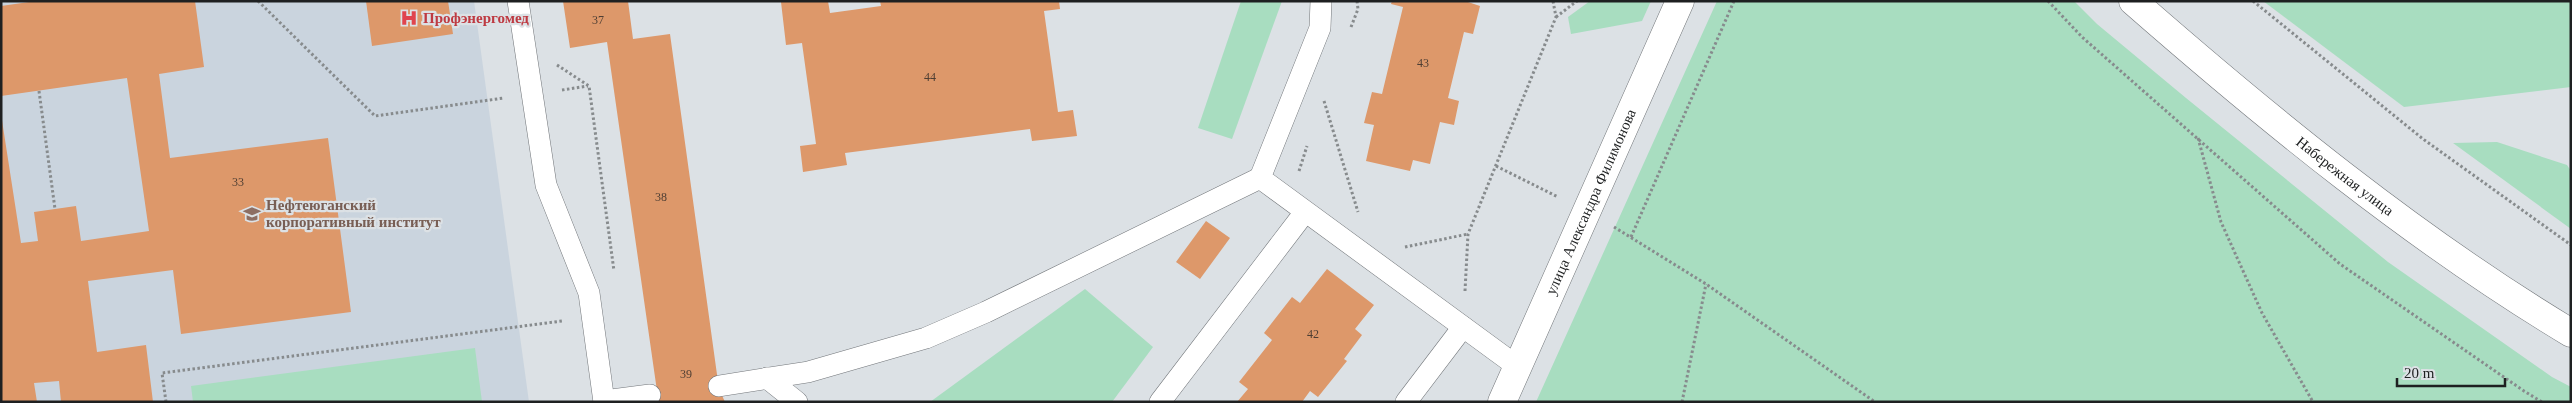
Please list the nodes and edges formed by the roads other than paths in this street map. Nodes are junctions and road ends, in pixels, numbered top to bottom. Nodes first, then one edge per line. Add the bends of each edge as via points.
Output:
1 (518, 1) edge
2 (1321, 1) edge
3 (1680, 1) edge
4 (2134, 1) edge
5 (1260, 178) junction
6 (1306, 212) junction
7 (1463, 327) junction
8 (2571, 333) edge
9 (1518, 367) junction
10 (767, 378) junction
11 (719, 386) dead end
12 (650, 395) dead end
13 (604, 402) edge
14 (797, 402) edge
15 (1160, 402) edge
16 (1406, 402) edge
17 (1502, 402) edge

1 - 13 lane via 546,185 589,293
2 - 5 lane via 1320,28
3 - 9 main road, улица Александра Филимонова
4 - 8 main road, Набережная улица via 2238,92 2394,213 2535,312
5 - 6 lane
5 - 10 lane via 926,338 808,372
6 - 7 lane
6 - 15 lane
7 - 9 lane
7 - 16 lane
9 - 17 main road, улица Александра Филимонова
10 - 11 lane
10 - 14 lane
12 - 13 lane

